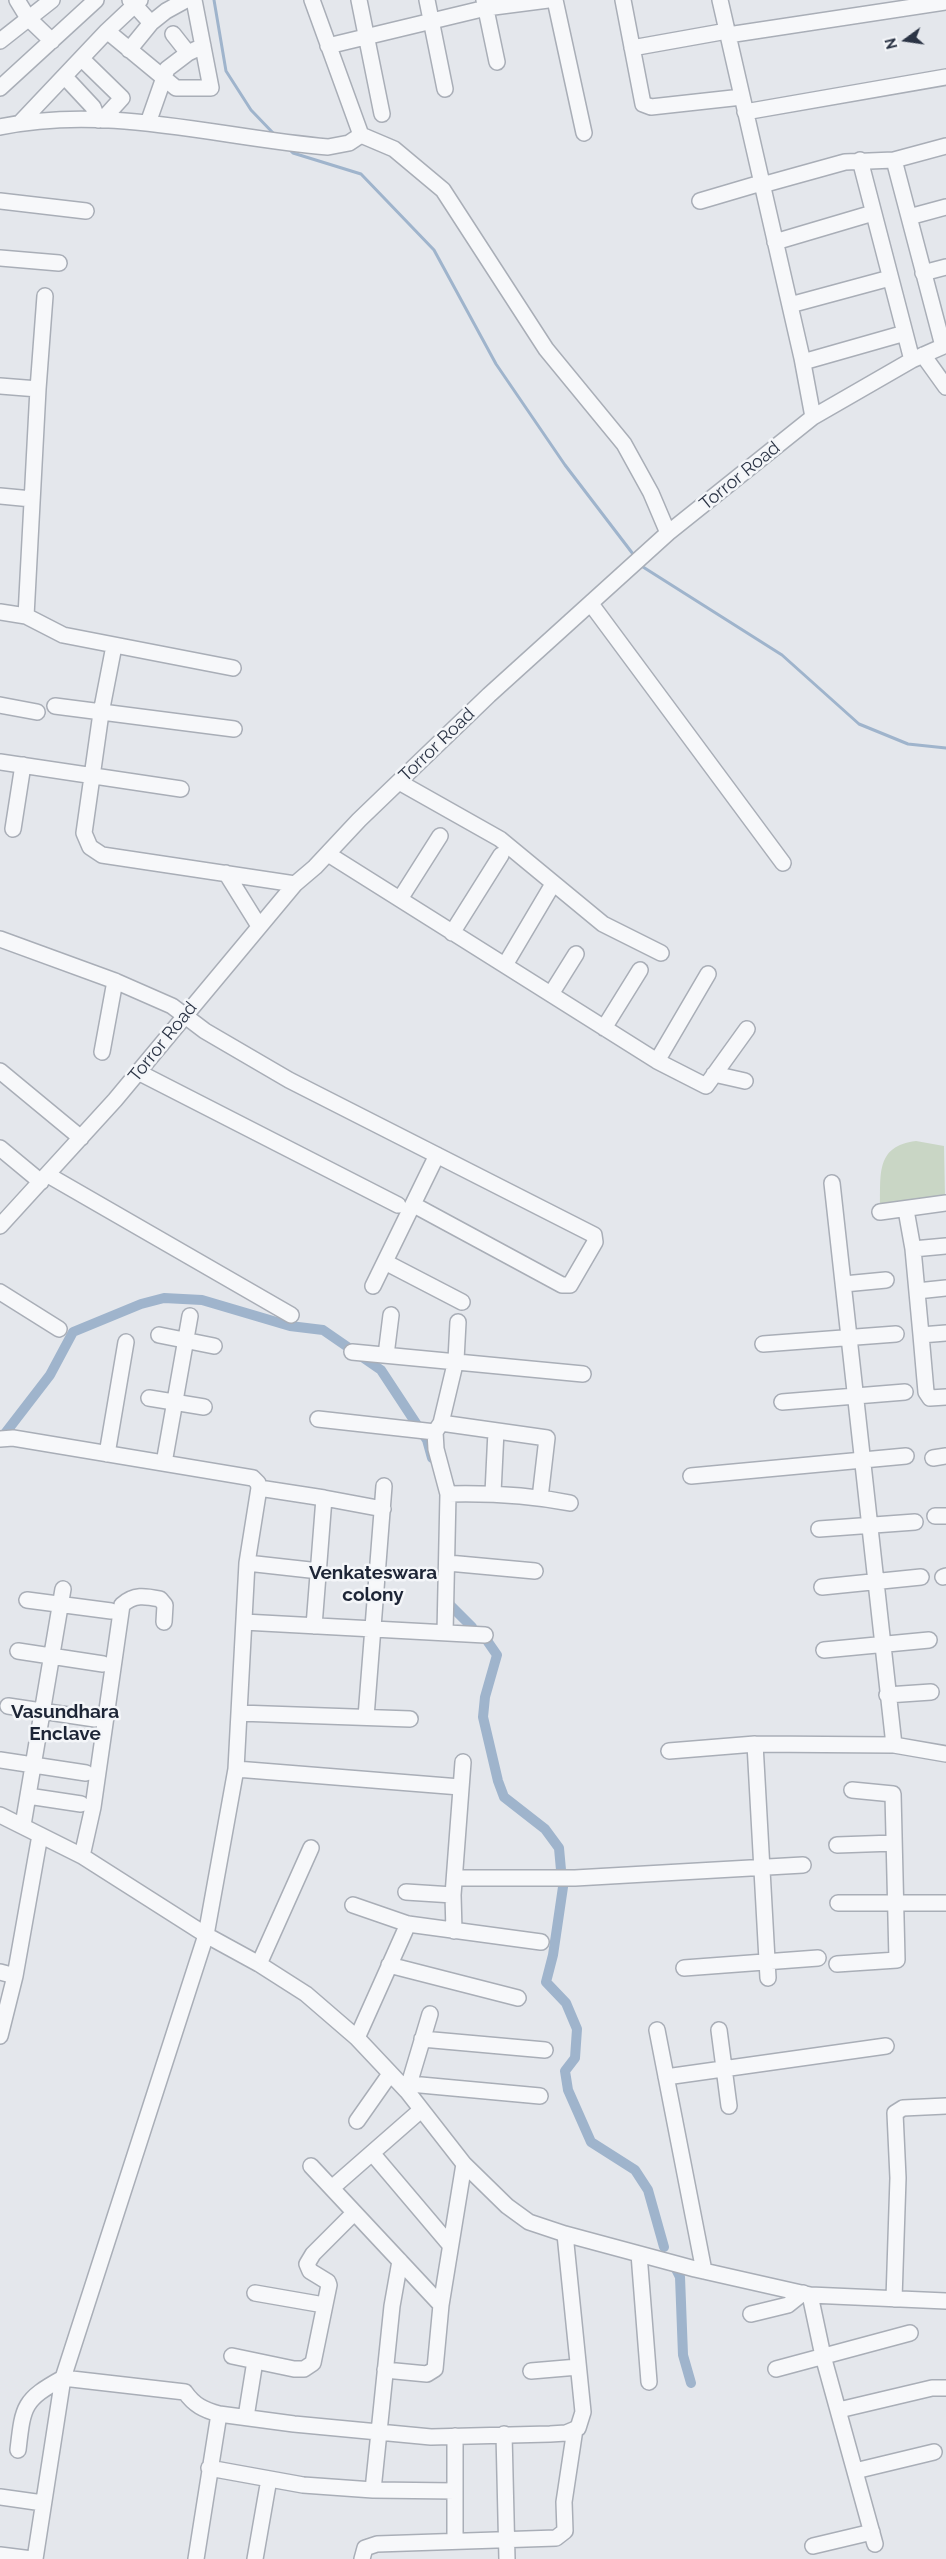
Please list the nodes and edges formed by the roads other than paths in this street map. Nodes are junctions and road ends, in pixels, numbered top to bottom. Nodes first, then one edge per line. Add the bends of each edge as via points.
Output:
1 (17, 0) edge
2 (52, 0) edge
3 (96, 0) edge
4 (186, 0) edge
5 (194, 0) edge
6 (312, 0) edge
7 (359, 0) edge
8 (427, 0) edge
9 (548, 0) edge
10 (555, 0) edge
11 (623, 0) edge
12 (720, 0) edge
13 (135, 1) edge
14 (946, 2) edge
15 (485, 4) edge
16 (28, 18) junction
17 (432, 21) junction
18 (151, 23) junction
19 (107, 31) junction
20 (728, 33) junction
21 (173, 34) dead end
22 (366, 37) junction
23 (0, 40) edge
24 (52, 41) junction
25 (203, 46) junction
26 (328, 46) junction
27 (632, 48) junction
28 (129, 50) junction
29 (188, 53) junction
30 (82, 59) junction
31 (497, 62) dead end
32 (65, 77) junction
33 (946, 77) edge
34 (164, 79) junction
35 (0, 88) edge
36 (445, 89) dead end
37 (742, 96) junction
38 (745, 112) junction
39 (382, 114) dead end
40 (100, 120) junction
41 (20, 123) junction
42 (148, 123) junction
43 (0, 127) edge
44 (584, 133) dead end
45 (361, 135) junction
46 (946, 146) edge
47 (860, 160) junction
48 (894, 160) junction
49 (761, 184) junction
50 (700, 200) dead end
51 (0, 201) edge
52 (946, 207) edge
53 (86, 211) dead end
54 (873, 213) junction
55 (909, 217) junction
56 (775, 242) junction
57 (0, 258) edge
58 (59, 263) dead end
59 (946, 268) edge
60 (923, 273) junction
61 (890, 278) junction
62 (45, 296) dead end
63 (790, 304) junction
64 (905, 333) junction
65 (945, 345) edge
66 (918, 358) junction
67 (803, 362) junction
68 (0, 386) edge
69 (946, 387) edge
70 (38, 389) junction
71 (813, 417) junction
72 (0, 496) edge
73 (32, 499) junction
74 (668, 534) junction
75 (591, 604) junction
76 (0, 612) edge
77 (26, 616) junction
78 (114, 646) junction
79 (233, 668) dead end
80 (0, 705) edge
81 (55, 706) dead end
82 (37, 712) dead end
83 (101, 713) junction
84 (234, 729) dead end
85 (0, 762) edge
86 (23, 766) junction
87 (92, 776) junction
88 (399, 782) junction
89 (181, 789) dead end
90 (13, 829) dead end
91 (440, 836) dead end
92 (328, 854) junction
93 (501, 855) dead end
94 (783, 863) dead end
95 (226, 873) junction
96 (295, 884) junction
97 (550, 889) dead end
98 (400, 899) junction
99 (259, 926) junction
100 (452, 933) junction
101 (0, 940) edge
102 (661, 953) dead end
103 (576, 954) dead end
104 (505, 965) junction
105 (640, 970) dead end
106 (708, 974) dead end
107 (115, 981) junction
108 (551, 994) junction
109 (184, 1016) junction
110 (604, 1028) junction
111 (748, 1028) dead end
112 (102, 1052) dead end
113 (657, 1061) junction
114 (0, 1071) edge
115 (138, 1072) junction
116 (714, 1074) junction
117 (745, 1081) dead end
118 (81, 1138) junction
119 (0, 1148) edge
120 (437, 1154) junction
121 (45, 1179) junction
122 (832, 1183) dead end
123 (946, 1203) edge
124 (398, 1205) dead end
125 (414, 1205) junction
126 (906, 1210) junction
127 (880, 1212) dead end
128 (0, 1226) edge
129 (946, 1246) edge
130 (913, 1250) junction
131 (385, 1262) junction
132 (886, 1280) dead end
133 (844, 1284) junction
134 (373, 1286) dead end
135 (946, 1288) edge
136 (917, 1291) junction
137 (0, 1292) edge
138 (462, 1302) dead end
139 (291, 1315) dead end
140 (391, 1315) dead end
141 (190, 1316) dead end
142 (458, 1322) dead end
143 (59, 1329) dead end
144 (946, 1333) edge
145 (896, 1334) dead end
146 (159, 1335) dead end
147 (921, 1335) junction
148 (849, 1337) junction
149 (185, 1341) junction
150 (126, 1342) dead end
151 (763, 1344) dead end
152 (214, 1346) dead end
153 (352, 1352) dead end
154 (386, 1355) junction
155 (456, 1360) junction
156 (583, 1374) dead end
157 (905, 1392) dead end
158 (855, 1396) junction
159 (946, 1397) edge
160 (149, 1398) dead end
161 (175, 1402) junction
162 (782, 1402) dead end
163 (204, 1407) dead end
164 (318, 1419) dead end
165 (438, 1428) junction
166 (496, 1430) junction
167 (0, 1439) edge
168 (107, 1454) junction
169 (906, 1456) dead end
170 (862, 1460) junction
171 (164, 1463) junction
172 (691, 1476) dead end
173 (384, 1486) dead end
174 (259, 1488) junction
175 (493, 1493) junction
176 (448, 1494) junction
177 (324, 1498) junction
178 (540, 1498) junction
179 (570, 1504) dead end
180 (382, 1508) junction
181 (915, 1522) dead end
182 (868, 1524) junction
183 (818, 1529) dead end
184 (248, 1563) junction
185 (448, 1563) junction
186 (319, 1571) junction
187 (535, 1571) dead end
188 (921, 1577) dead end
189 (875, 1583) junction
190 (822, 1587) dead end
191 (63, 1589) dead end
192 (27, 1600) dead end
193 (61, 1605) junction
194 (111, 1611) dead end
195 (164, 1622) dead end
196 (244, 1622) junction
197 (314, 1626) junction
198 (372, 1629) junction
199 (444, 1633) junction
200 (484, 1635) dead end
201 (928, 1640) dead end
202 (882, 1644) junction
203 (824, 1650) dead end
204 (18, 1651) dead end
205 (52, 1656) junction
206 (102, 1664) dead end
207 (931, 1692) dead end
208 (887, 1695) junction
209 (8, 1706) dead end
210 (42, 1711) junction
211 (239, 1713) junction
212 (366, 1716) junction
213 (95, 1719) dead end
214 (410, 1719) dead end
215 (755, 1744) junction
216 (894, 1745) junction
217 (669, 1750) dead end
218 (946, 1754) edge
219 (0, 1760) edge
220 (463, 1762) dead end
221 (33, 1765) junction
222 (236, 1769) junction
223 (86, 1773) dead end
224 (460, 1787) junction
225 (852, 1790) dead end
226 (28, 1796) junction
227 (81, 1804) dead end
228 (0, 1815) edge
229 (23, 1825) junction
230 (40, 1835) junction
231 (894, 1843) junction
232 (837, 1845) dead end
233 (311, 1848) dead end
234 (82, 1856) junction
235 (803, 1865) dead end
236 (761, 1868) junction
237 (455, 1878) junction
238 (406, 1892) dead end
239 (454, 1894) junction
240 (838, 1903) dead end
241 (896, 1903) junction
242 (946, 1903) edge
243 (353, 1905) dead end
244 (408, 1924) junction
245 (454, 1931) junction
246 (206, 1935) junction
247 (541, 1942) dead end
248 (818, 1958) dead end
249 (767, 1963) junction
250 (259, 1964) junction
251 (837, 1964) dead end
252 (389, 1965) junction
253 (684, 1968) dead end
254 (0, 1972) edge
255 (15, 1976) junction
256 (768, 1978) dead end
257 (518, 1998) dead end
258 (430, 2014) dead end
259 (657, 2030) dead end
260 (719, 2030) dead end
261 (0, 2036) edge
262 (357, 2038) junction
263 (422, 2039) junction
264 (886, 2046) dead end
265 (545, 2050) dead end
266 (725, 2068) junction
267 (390, 2074) junction
268 (666, 2077) junction
269 (408, 2087) junction
270 (540, 2096) dead end
271 (729, 2106) dead end
272 (946, 2106) edge
273 (421, 2110) junction
274 (357, 2121) dead end
275 (372, 2153) junction
276 (464, 2164) junction
277 (310, 2166) dead end
278 (333, 2187) junction
279 (353, 2214) junction
280 (565, 2234) junction
281 (450, 2245) junction
282 (639, 2254) junction
283 (400, 2261) junction
284 (704, 2271) junction
285 (255, 2293) dead end
286 (807, 2294) junction
287 (894, 2299) junction
288 (946, 2301) edge
289 (324, 2305) junction
290 (440, 2305) junction
291 (751, 2314) dead end
292 (910, 2333) dead end
293 (232, 2356) dead end
294 (824, 2356) junction
295 (255, 2361) junction
296 (578, 2367) junction
297 (776, 2369) dead end
298 (385, 2370) junction
299 (531, 2371) dead end
300 (63, 2378) junction
301 (649, 2382) dead end
302 (946, 2388) edge
303 (838, 2410) junction
304 (219, 2414) junction
305 (246, 2418) junction
306 (575, 2430) junction
307 (378, 2433) junction
308 (504, 2434) junction
309 (455, 2436) junction
310 (18, 2450) dead end
311 (934, 2452) dead end
312 (209, 2468) junction
313 (855, 2471) junction
314 (269, 2479) junction
315 (373, 2490) junction
316 (455, 2491) junction
317 (0, 2497) edge
318 (43, 2503) junction
319 (507, 2538) junction
320 (456, 2541) junction
321 (813, 2546) dead end
322 (0, 2555) edge
323 (34, 2559) edge
324 (196, 2559) edge
325 (255, 2559) edge
326 (353, 2559) edge
327 (362, 2559) edge
328 (507, 2559) edge

1 - 16 street
2 - 16 street
3 - 24 street
4 - 18 street
5 - 25 street
6 - 26 street
7 - 22 street
8 - 17 street
9 - 15 street
10 - 44 street
11 - 27 street
12 - 20 street
13 - 18 street
13 - 19 street
14 - 20 street
15 - 17 street
15 - 31 street
16 - 23 street
16 - 24 street
17 - 22 street
17 - 36 street
18 - 28 street
19 - 28 street
19 - 30 street
20 - 27 street
20 - 37 street
21 - 29 street
22 - 26 street
22 - 39 street
24 - 35 street
25 - 29 street
25 - 34 street via 211,88 176,88
26 - 45 street
27 - 37 street via 643,104 651,107
28 - 34 street
29 - 34 street via 167,68
30 - 32 street
30 - 40 street via 122,98
32 - 40 street via 93,107
32 - 41 street
33 - 38 street
34 - 42 street
37 - 38 street
38 - 49 street
40 - 41 street
40 - 42 street
41 - 43 street
42 - 45 street via 338,146
45 - 74 street via 394,149 443,190 546,349 632,458 652,494
46 - 48 street
47 - 48 street
47 - 49 street
47 - 54 street
48 - 55 street
49 - 50 street
49 - 56 street
51 - 53 street
52 - 55 street
54 - 56 street
54 - 61 street
55 - 60 street
56 - 63 street
57 - 58 street
59 - 60 street
60 - 65 street
61 - 63 street
61 - 64 street
62 - 70 street
63 - 67 street
64 - 66 street
64 - 67 street
65 - 66 street, Torror Road
66 - 69 street
66 - 71 street, Torror Road
67 - 71 street
68 - 70 street
70 - 73 street
71 - 74 street, Torror Road
72 - 73 street
73 - 77 street
74 - 75 street, Torror Road
75 - 88 street, Torror Road via 489,695
75 - 94 street
76 - 77 street
77 - 78 street via 63,635
78 - 79 street
78 - 83 street
80 - 82 street
81 - 83 street
83 - 84 street
83 - 87 street
85 - 86 street
86 - 87 street
86 - 90 street
87 - 89 street
87 - 95 street via 84,832 85,841 97,853
88 - 92 street, Torror Road
88 - 102 street via 500,839 603,924
91 - 98 street
92 - 96 street, Torror Road
92 - 98 street
93 - 100 street
95 - 96 street
95 - 99 street
96 - 99 street, Torror Road
97 - 104 street
98 - 100 street
99 - 109 street, Torror Road
100 - 104 street
101 - 107 street
103 - 108 street
104 - 108 street
105 - 110 street
106 - 113 street
107 - 109 street via 172,1006
107 - 112 street
108 - 110 street
109 - 115 street, Torror Road
109 - 120 street via 289,1080
110 - 113 street
111 - 116 street
113 - 116 street via 706,1086
114 - 118 street
115 - 118 street, Torror Road
115 - 124 street
116 - 117 street
118 - 121 street, Torror Road
119 - 121 street
120 - 125 street
120 - 125 street via 594,1235 593,1248 570,1285 562,1285
121 - 128 street, Torror Road
121 - 139 street
122 - 133 street
123 - 126 street
125 - 131 street
126 - 127 street
126 - 130 street
129 - 130 street
130 - 136 street
131 - 134 street
131 - 138 street
132 - 133 street
133 - 148 street
135 - 136 street
136 - 147 street
137 - 143 street
140 - 154 street
141 - 149 street
142 - 155 street
144 - 147 street
145 - 148 street
146 - 149 street
147 - 159 street via 926,1392 930,1398
148 - 151 street
148 - 158 street
149 - 152 street
149 - 161 street
150 - 168 street
153 - 154 street
154 - 155 street
155 - 156 street
155 - 165 street
157 - 158 street
158 - 162 street
158 - 170 street
160 - 161 street
161 - 163 street
161 - 171 street
164 - 165 street
165 - 166 street
165 - 176 street via 436,1449
166 - 175 street
166 - 178 street via 548,1438
167 - 168 street via 12,1438
168 - 171 street
169 - 170 street
170 - 172 street
170 - 182 street
171 - 174 street via 252,1478
173 - 180 street
174 - 177 street
174 - 184 street
175 - 176 street
175 - 178 street
176 - 185 street
177 - 180 street
177 - 186 street
178 - 179 street
180 - 198 street
181 - 182 street
182 - 183 street
182 - 189 street
184 - 186 street
184 - 196 street
185 - 187 street
185 - 199 street
186 - 197 street
188 - 189 street
189 - 190 street
189 - 202 street
191 - 193 street
192 - 193 street
193 - 194 street
193 - 205 street
195 - 234 street via 165,1605 160,1599 130,1598 122,1605 93,1807
196 - 197 street
196 - 211 street
197 - 198 street
198 - 199 street
198 - 212 street
199 - 200 street
201 - 202 street
202 - 203 street
202 - 208 street
204 - 205 street
205 - 206 street
205 - 210 street
207 - 208 street
208 - 216 street
209 - 210 street
210 - 213 street
210 - 221 street
211 - 212 street
211 - 222 street
212 - 214 street
215 - 216 street
215 - 217 street
215 - 236 street
216 - 218 street
219 - 221 street
220 - 224 street
221 - 223 street
221 - 226 street
222 - 224 street
222 - 246 street
224 - 237 street
225 - 231 street via 893,1794
226 - 227 street
226 - 229 street
228 - 229 street
229 - 230 street
230 - 234 street
230 - 255 street
231 - 232 street
231 - 241 street
233 - 250 street
234 - 246 street
235 - 236 street
236 - 237 street via 575,1878
236 - 249 street
237 - 239 street
238 - 239 street
239 - 245 street
240 - 241 street
241 - 242 street
241 - 251 street via 897,1960
243 - 244 street
244 - 245 street
244 - 252 street
245 - 247 street
246 - 250 street
246 - 300 street
248 - 249 street
249 - 253 street
249 - 256 street
250 - 262 street via 306,1994
252 - 257 street
252 - 262 street
254 - 255 street
255 - 261 street
258 - 263 street
259 - 268 street
260 - 266 street
262 - 267 street
263 - 265 street
263 - 269 street
264 - 266 street
266 - 268 street
266 - 271 street
267 - 269 street
267 - 274 street
268 - 284 street
269 - 270 street
269 - 273 street
272 - 287 street via 903,2108 895,2113 898,2178
273 - 275 street
273 - 276 street
275 - 278 street
275 - 281 street
276 - 280 street via 507,2206 529,2222
276 - 281 street
277 - 278 street
278 - 279 street
279 - 283 street
279 - 289 street via 307,2264 310,2271 328,2282
280 - 282 street
280 - 296 street
281 - 290 street
282 - 284 street
282 - 301 street
283 - 290 street
283 - 298 street
284 - 286 street
285 - 289 street
286 - 287 street
286 - 291 street via 788,2305
286 - 294 street
287 - 288 street
289 - 295 street via 313,2362 304,2368 294,2369
290 - 298 street via 435,2369 427,2374
292 - 294 street
293 - 295 street
294 - 297 street
294 - 303 street
295 - 305 street
296 - 299 street
296 - 306 street via 583,2412
298 - 307 street
300 - 304 street via 185,2392 204,2410
300 - 310 street via 46,2387 26,2405
300 - 318 street
302 - 303 street via 932,2388
303 - 313 street
304 - 305 street
304 - 312 street
305 - 307 street
306 - 308 street
306 - 319 street via 564,2502 565,2531 556,2538
307 - 309 street
307 - 315 street
308 - 309 street
308 - 319 street
309 - 316 street
311 - 313 street
312 - 314 street
312 - 324 street
313 - 321 street via 874,2538
314 - 315 street
314 - 325 street
315 - 316 street
316 - 320 street
317 - 318 street
318 - 323 street
319 - 320 street
319 - 328 street
320 - 327 street via 376,2544 365,2548
322 - 323 street
326 - 327 street

